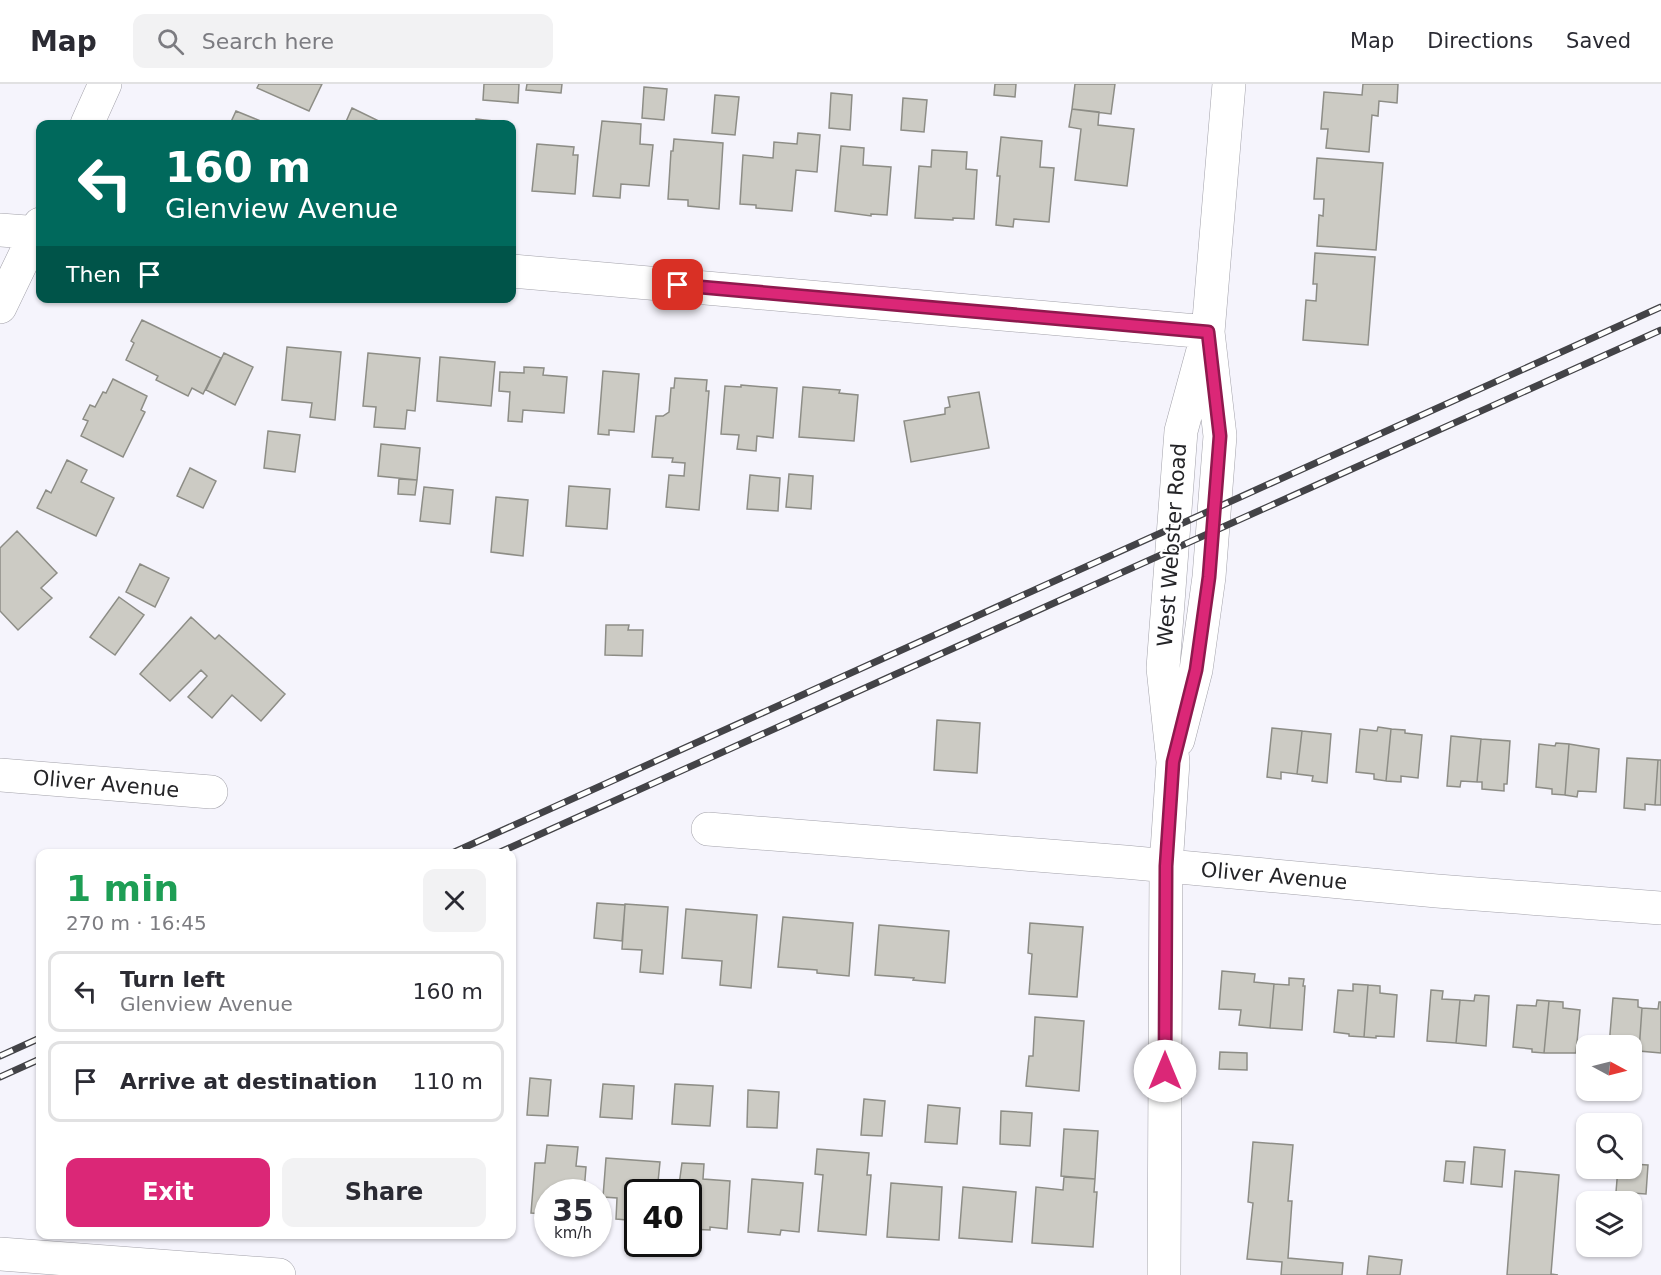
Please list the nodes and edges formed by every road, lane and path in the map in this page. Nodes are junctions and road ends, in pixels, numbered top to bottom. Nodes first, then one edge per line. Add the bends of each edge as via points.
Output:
1 (105, 84) edge
2 (1229, 84) edge
3 (89, 120) edge
4 (0, 230) edge
5 (36, 230) edge
6 (36, 236) edge
7 (516, 271) edge
8 (0, 307) edge
9 (1208, 332) junction
10 (0, 775) edge
11 (211, 792) dead end
12 (708, 830) dead end
13 (1166, 866) junction
14 (1661, 908) edge
15 (0, 1254) edge
16 (272, 1275) edge
17 (279, 1275) edge
18 (1164, 1275) edge

1 - 3 street
2 - 9 street, West Webster Road
4 - 5 street
6 - 8 street
7 - 9 street
9 - 13 street, West Webster Road via 1181,431 1163,668 1173,762
10 - 11 street, Oliver Avenue
12 - 13 street, Oliver Avenue
13 - 14 street, Oliver Avenue
13 - 18 street, West Webster Road
15 - 16 street
16 - 17 street

